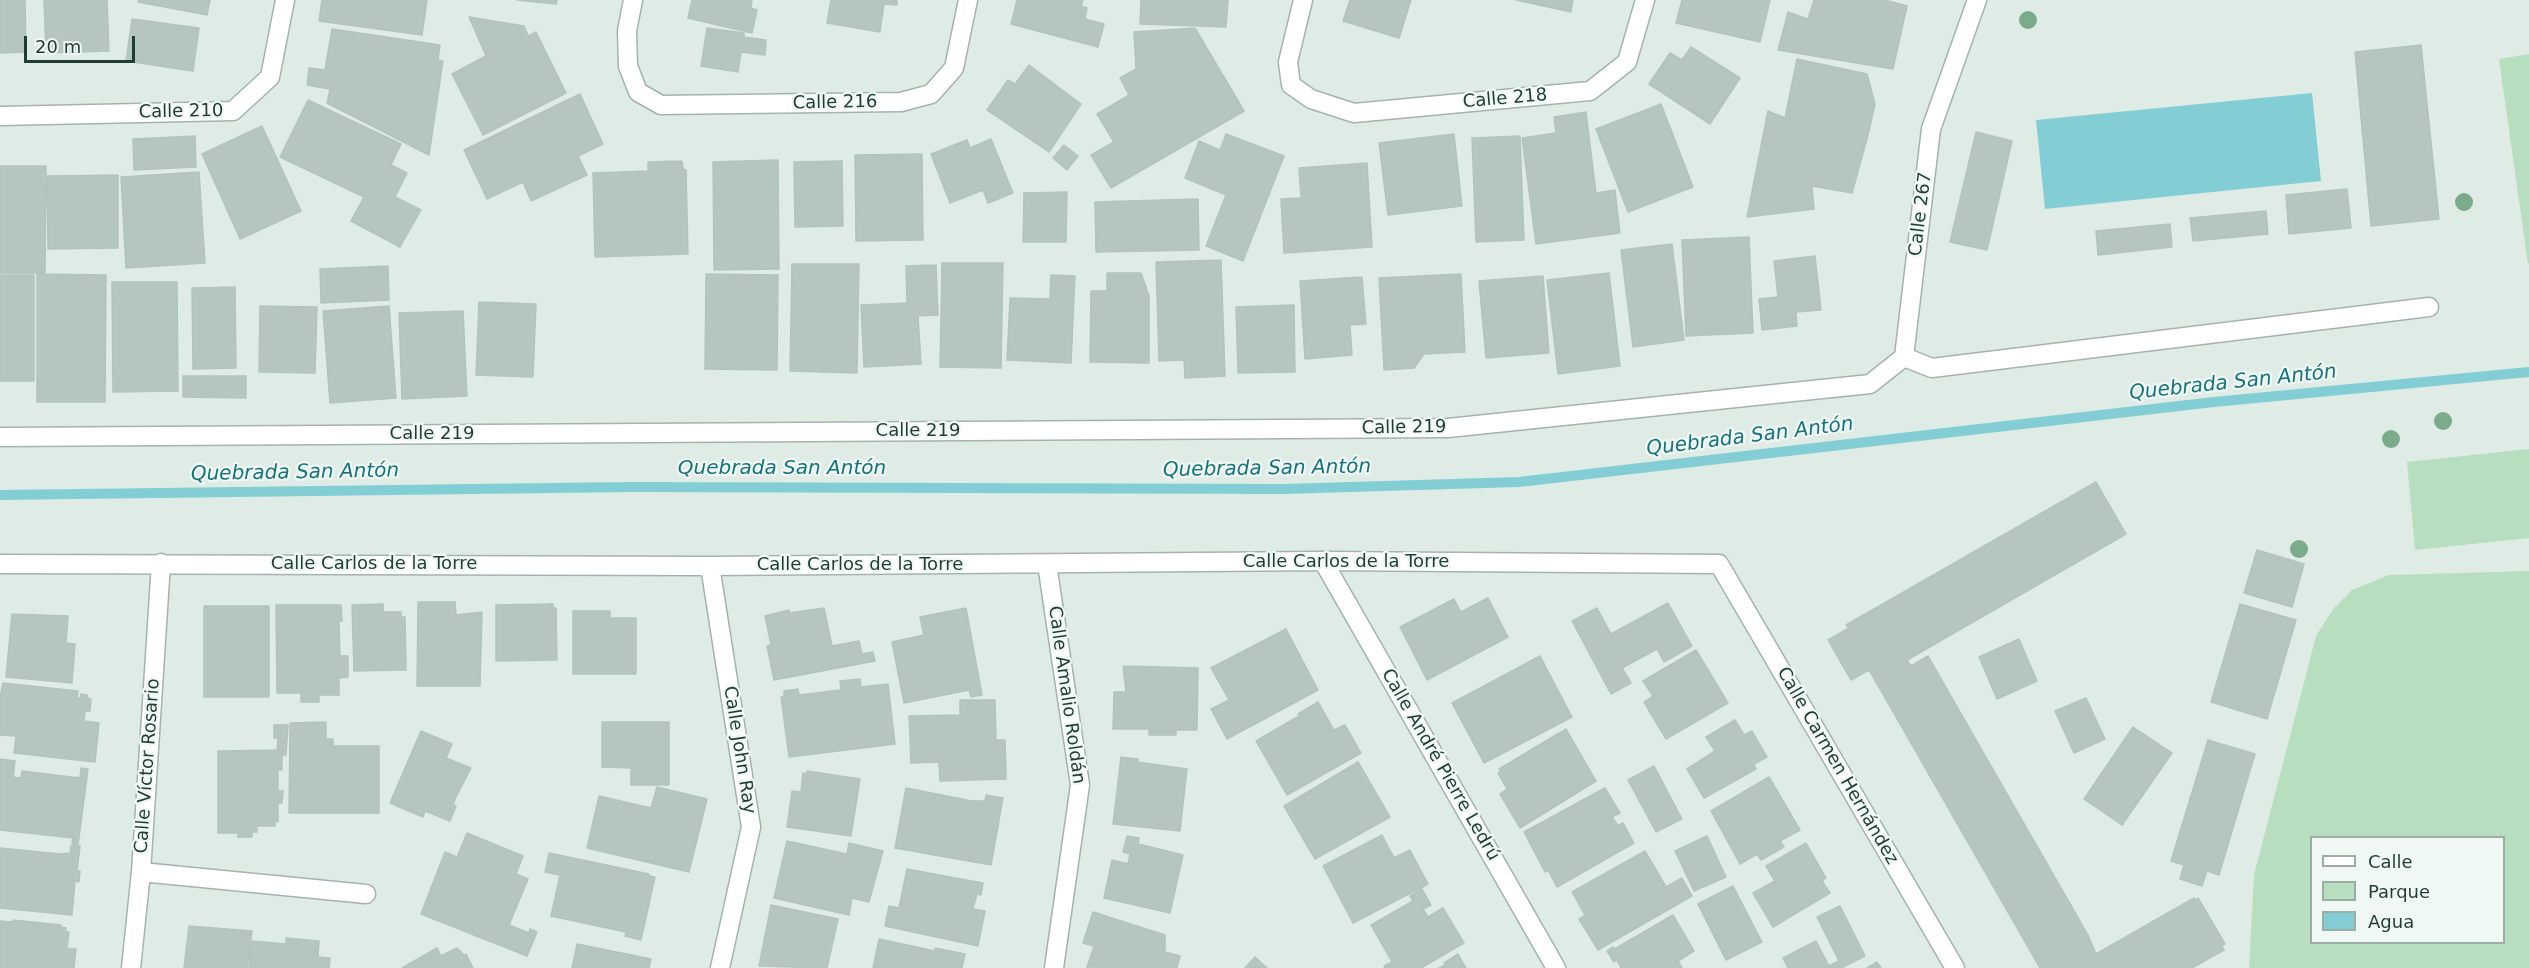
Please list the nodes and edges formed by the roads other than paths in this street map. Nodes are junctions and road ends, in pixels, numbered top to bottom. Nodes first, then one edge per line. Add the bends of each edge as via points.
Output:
1 (285, 0) edge
2 (633, 0) edge
3 (968, 0) edge
4 (1303, 0) edge
5 (1645, 0) edge
6 (1977, 0) edge
7 (0, 116) edge
8 (2429, 307) dead end
9 (1904, 357) junction
10 (0, 436) edge
11 (1323, 561) junction
12 (161, 563) junction
13 (0, 564) edge
14 (1047, 564) junction
15 (1719, 564) joint
16 (710, 566) junction
17 (141, 872) junction
18 (366, 894) dead end
19 (131, 968) edge
20 (720, 968) edge
21 (1054, 968) edge
22 (1556, 968) edge
23 (1955, 968) edge

1 - 7 street, Calle 210 via 270,77 233,111
2 - 3 street, Calle 216 via 627,31 628,66 638,92 660,105 901,102 931,94 954,68
4 - 5 street, Calle 218 via 1288,62 1291,85 1311,99 1354,113 1590,91 1627,62
6 - 9 street, Calle 267 via 1931,129
8 - 9 street via 1932,368
9 - 10 street, Calle 219 via 1870,384 1448,428
11 - 14 street, Calle Carlos de la Torre
11 - 15 street, Calle Carlos de la Torre
11 - 22 street, Calle André Pierre Ledrú
12 - 13 street, Calle Carlos de la Torre
12 - 16 street, Calle Carlos de la Torre
12 - 17 street, Calle Víctor Rosario
14 - 16 street, Calle Carlos de la Torre
14 - 21 street, Calle Amalio Roldán via 1080,785
15 - 23 street, Calle Carmen Hernández
16 - 20 street, Calle John Ray via 751,827
17 - 18 street
17 - 19 street, Calle Víctor Rosario

